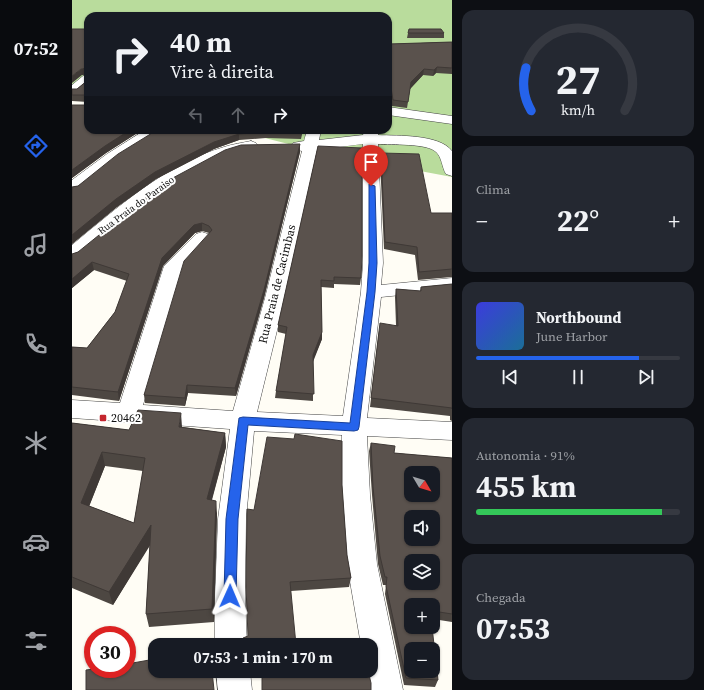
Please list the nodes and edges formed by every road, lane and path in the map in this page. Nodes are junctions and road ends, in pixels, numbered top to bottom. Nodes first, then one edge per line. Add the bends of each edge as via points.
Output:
1 (84, 82) edge
2 (72, 91) edge
3 (392, 112) edge
4 (452, 120) edge
5 (149, 134) edge
6 (371, 135) edge
7 (312, 138) edge
8 (452, 171) edge
9 (72, 188) edge
10 (202, 238) dead end
11 (72, 255) edge
12 (452, 284) edge
13 (371, 292) junction
14 (72, 409) edge
15 (129, 413) junction
16 (243, 421) junction
17 (354, 427) junction
18 (452, 431) edge
19 (231, 638) edge
20 (386, 690) edge

1 - 2 street
3 - 4 street
5 - 9 street
6 - 7 street, Rua Praia do Paraiso
6 - 8 street, Rua Praia do Paraiso via 440,147 445,152
6 - 13 street
7 - 11 street, Rua Praia do Paraiso via 273,145 239,147 220,153 163,183
7 - 16 street, Rua Praia de Cacimbas
10 - 15 street via 174,266
12 - 13 street
13 - 17 street
14 - 15 street
15 - 16 street
16 - 17 street
16 - 19 street, Rua Praia de Cacimbas via 232,519
17 - 18 street
17 - 20 street via 356,496 362,564

